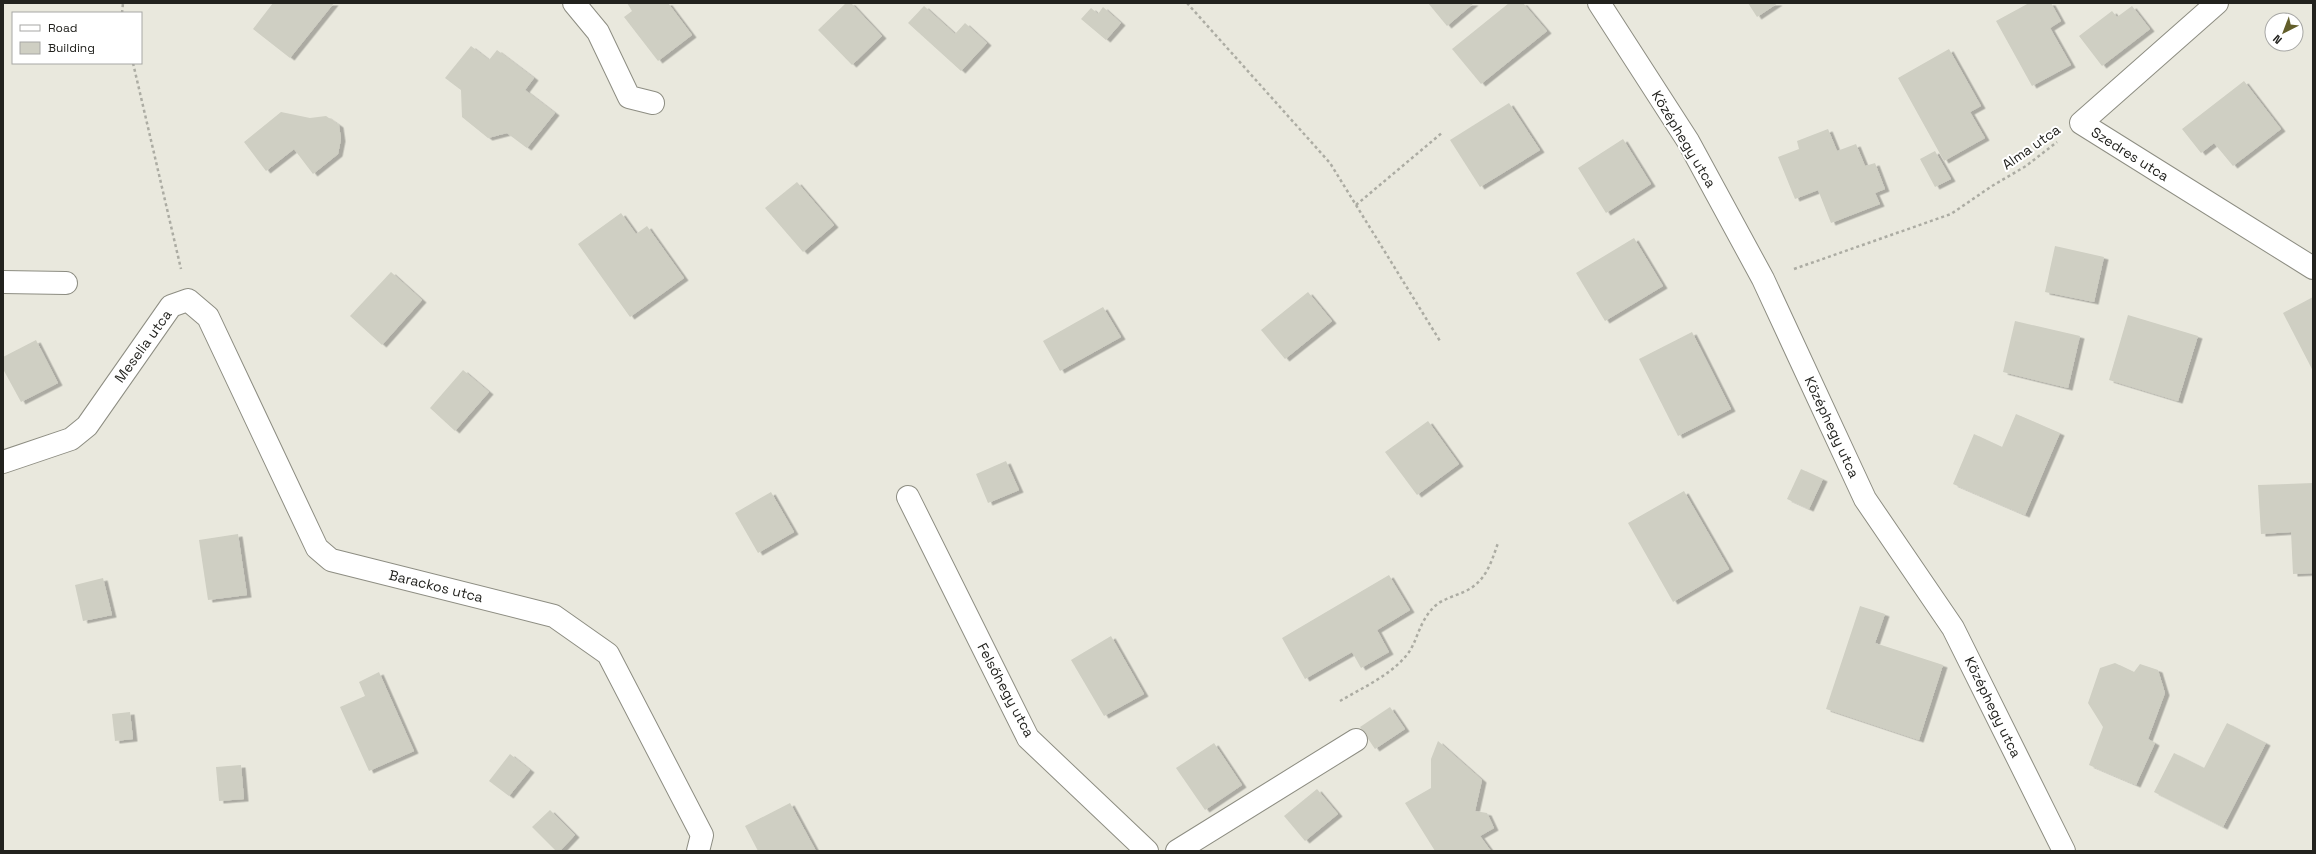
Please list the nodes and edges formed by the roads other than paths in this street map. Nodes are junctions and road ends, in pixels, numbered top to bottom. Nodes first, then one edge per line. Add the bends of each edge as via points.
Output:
1 (574, 3) edge
2 (1599, 3) edge
3 (2217, 3) edge
4 (653, 103) dead end
5 (2313, 268) edge
6 (3, 282) edge
7 (66, 284) dead end
8 (188, 300) joint
9 (3, 462) edge
10 (908, 497) dead end
11 (1356, 740) dead end
12 (698, 851) edge
13 (1148, 851) edge
14 (1177, 851) edge
15 (2064, 851) edge

1 - 4 street via 598,32 629,97
2 - 15 street, Középhegy utca via 1688,141 1764,279 1865,499 1953,628
3 - 5 street, Szedres utca via 2081,124
6 - 7 street
8 - 9 street, Meselia utca via 171,306 87,426 71,439
8 - 12 street, Barackos utca via 208,317 317,548 331,560 554,616 608,654 702,835
10 - 13 street, Felsőhegy utca via 1028,738
11 - 14 street

